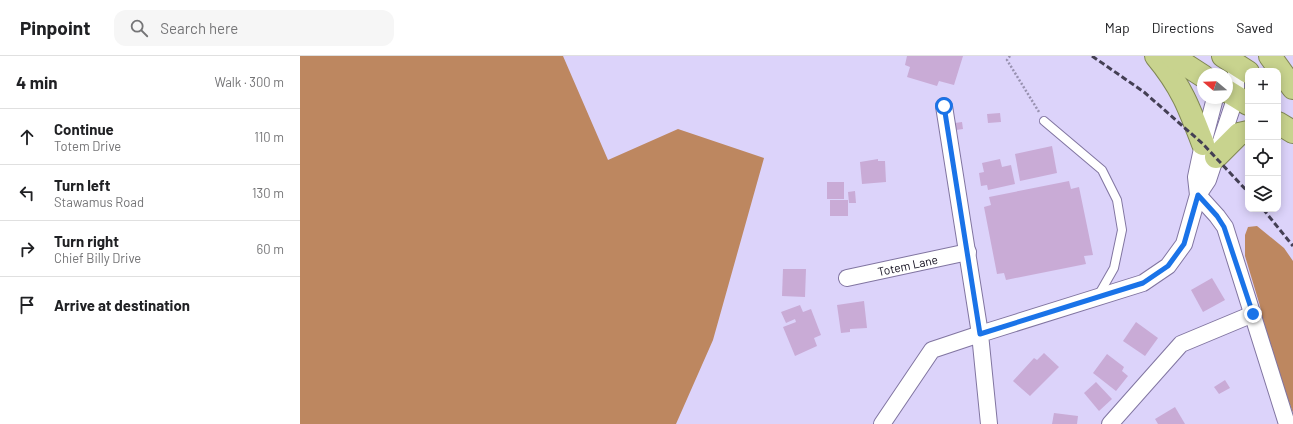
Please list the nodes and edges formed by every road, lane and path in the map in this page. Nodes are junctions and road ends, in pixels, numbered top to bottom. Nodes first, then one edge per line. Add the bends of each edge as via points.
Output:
1 (1010, 56) edge
2 (1156, 56) edge
3 (1172, 56) edge
4 (1270, 56) edge
5 (1235, 65) edge
6 (1197, 72) edge
7 (1233, 86) edge
8 (1293, 88) edge
9 (1281, 92) edge
10 (1293, 100) edge
11 (1229, 104) edge
12 (944, 106) dead end
13 (1044, 120) joint
14 (1281, 125) edge
15 (1281, 132) edge
16 (1245, 133) edge
17 (1293, 133) edge
18 (1209, 150) junction
19 (1198, 195) junction
20 (968, 252) junction
21 (848, 278) dead end
22 (1097, 297) junction
23 (1253, 314) junction
24 (980, 334) junction
25 (882, 424) edge
26 (989, 424) edge
27 (1110, 424) edge
28 (1288, 424) edge

1 - 13 path via 1007,60
2 - 18 highway via 1173,77
3 - 6 highway
4 - 8 highway
5 - 7 street
9 - 10 highway
11 - 18 street
12 - 20 street
13 - 22 lane via 1102,170 1117,200 1122,230 1114,268
14 - 17 highway
15 - 17 highway
16 - 18 highway
18 - 19 street via 1208,180
19 - 22 street via 1184,244 1168,266 1143,283
19 - 23 street via 1224,227
20 - 21 street, Totem Lane
20 - 24 street
22 - 24 street
23 - 27 street via 1181,344
23 - 28 street
24 - 25 street via 932,350
24 - 26 street

